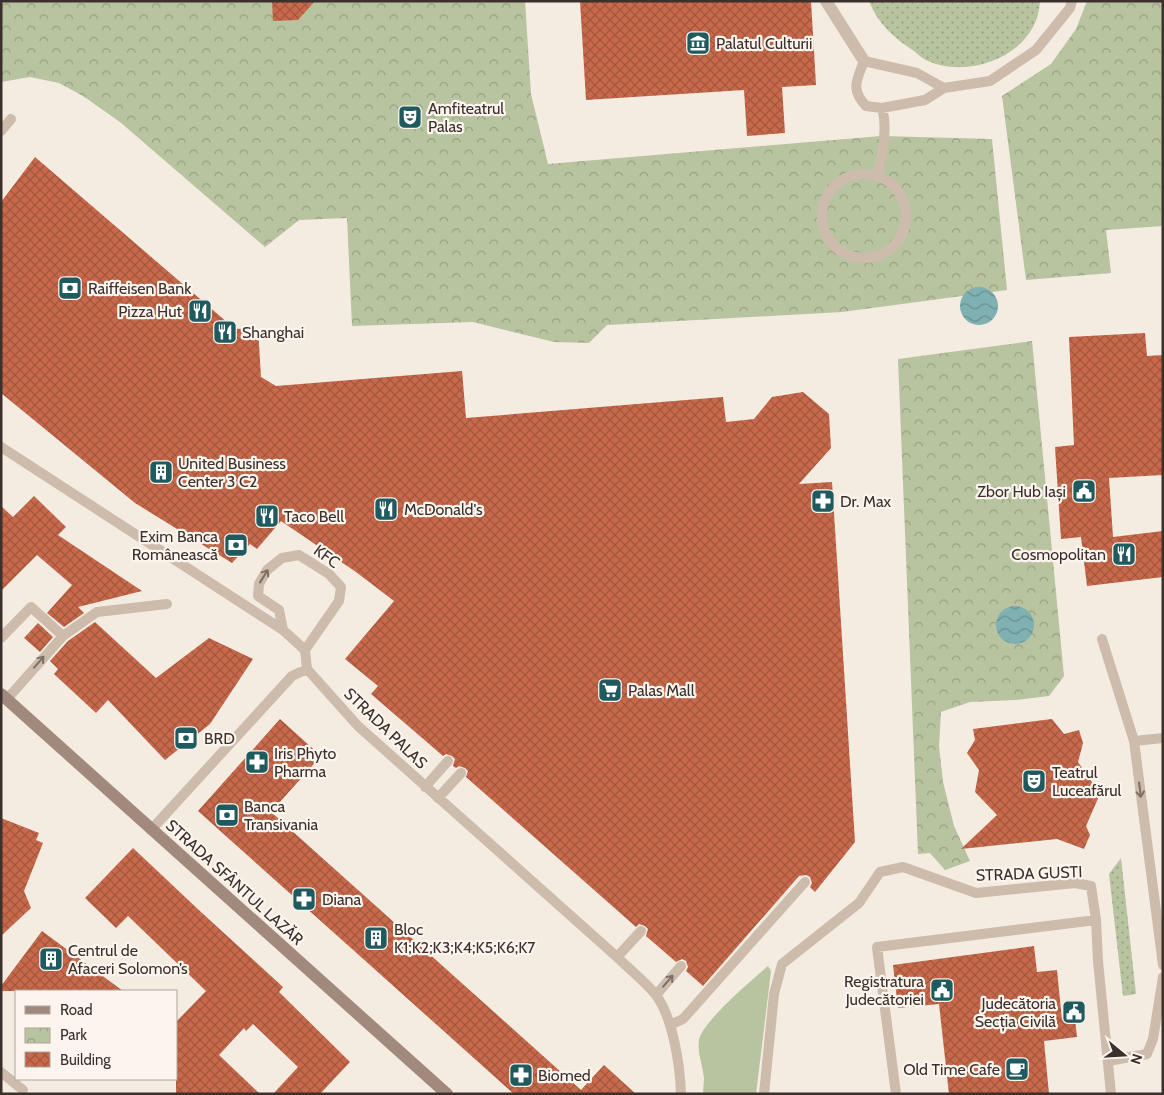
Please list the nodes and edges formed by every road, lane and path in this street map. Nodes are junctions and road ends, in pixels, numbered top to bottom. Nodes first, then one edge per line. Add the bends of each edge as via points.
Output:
1 (826, 1) edge
2 (1072, 1) edge
3 (864, 61) junction
4 (944, 88) junction
5 (882, 108) junction
6 (11, 119) dead end
7 (1, 131) edge
8 (878, 175) junction
9 (1, 447) edge
10 (167, 604) dead end
11 (283, 630) junction
12 (63, 636) junction
13 (1, 638) edge
14 (1102, 640) dead end
15 (305, 650) junction
16 (306, 669) junction
17 (4, 696) edge
18 (1163, 738) edge
19 (1134, 741) junction
20 (448, 761) dead end
21 (461, 773) dead end
22 (425, 787) junction
23 (438, 798) junction
24 (151, 830) junction
25 (805, 882) dead end
26 (1096, 920) junction
27 (641, 931) dead end
28 (617, 958) junction
29 (1163, 965) edge
30 (681, 966) dead end
31 (1163, 977) edge
32 (656, 995) junction
33 (670, 1025) junction
34 (1108, 1062) junction
35 (1, 1072) edge
36 (24, 1090) dead end
37 (448, 1094) edge
38 (681, 1094) edge
39 (764, 1094) edge
40 (896, 1094) edge
41 (1111, 1094) edge

1 - 3 street
2 - 4 lane via 1070,8 1036,50 990,81
3 - 4 lane via 917,73
3 - 5 lane via 855,84 858,98 866,106
4 - 5 lane via 925,100
5 - 8 lane via 884,117
6 - 7 lane
8 - 8 lane via 848,177 829,192 823,203 821,216 828,240 847,256 860,259 886,253 903,233 906,213 900,195 894,186
9 - 11 lane
10 - 12 lane via 97,612
11 - 15 lane
11 -> 15 lane, KFC via 279,610 258,596 259,584 267,570 282,558 300,555 329,574 341,587 339,601
12 - 13 lane via 31,607
17 -> 12 lane
14 - 19 lane
15 - 16 lane
16 - 22 lane, STRADA PALAS via 358,726
16 - 24 lane via 292,676
17 - 24 main road, STRADA SFÂNTUL LAZĂR
18 - 19 lane
19 -> 29 lane
20 - 22 lane
21 - 23 lane
22 - 23 lane, STRADA PALAS
23 - 28 lane, STRADA PALAS
24 - 37 main road, STRADA SFÂNTUL LAZĂR
25 - 33 lane via 683,1019
26 - 34 lane
26 - 39 lane, STRADA GUSTI via 1091,886 1075,883 976,893 903,866 880,872 859,903 782,964 774,994
26 - 40 lane via 877,947
27 - 28 lane
28 - 32 lane, STRADA PALAS
32 -> 30 lane
31 - 34 lane via 1153,1039 1147,1054
32 - 33 lane, STRADA PALAS
33 - 38 lane, STRADA PALAS via 681,1074
34 - 41 lane
35 - 36 lane

